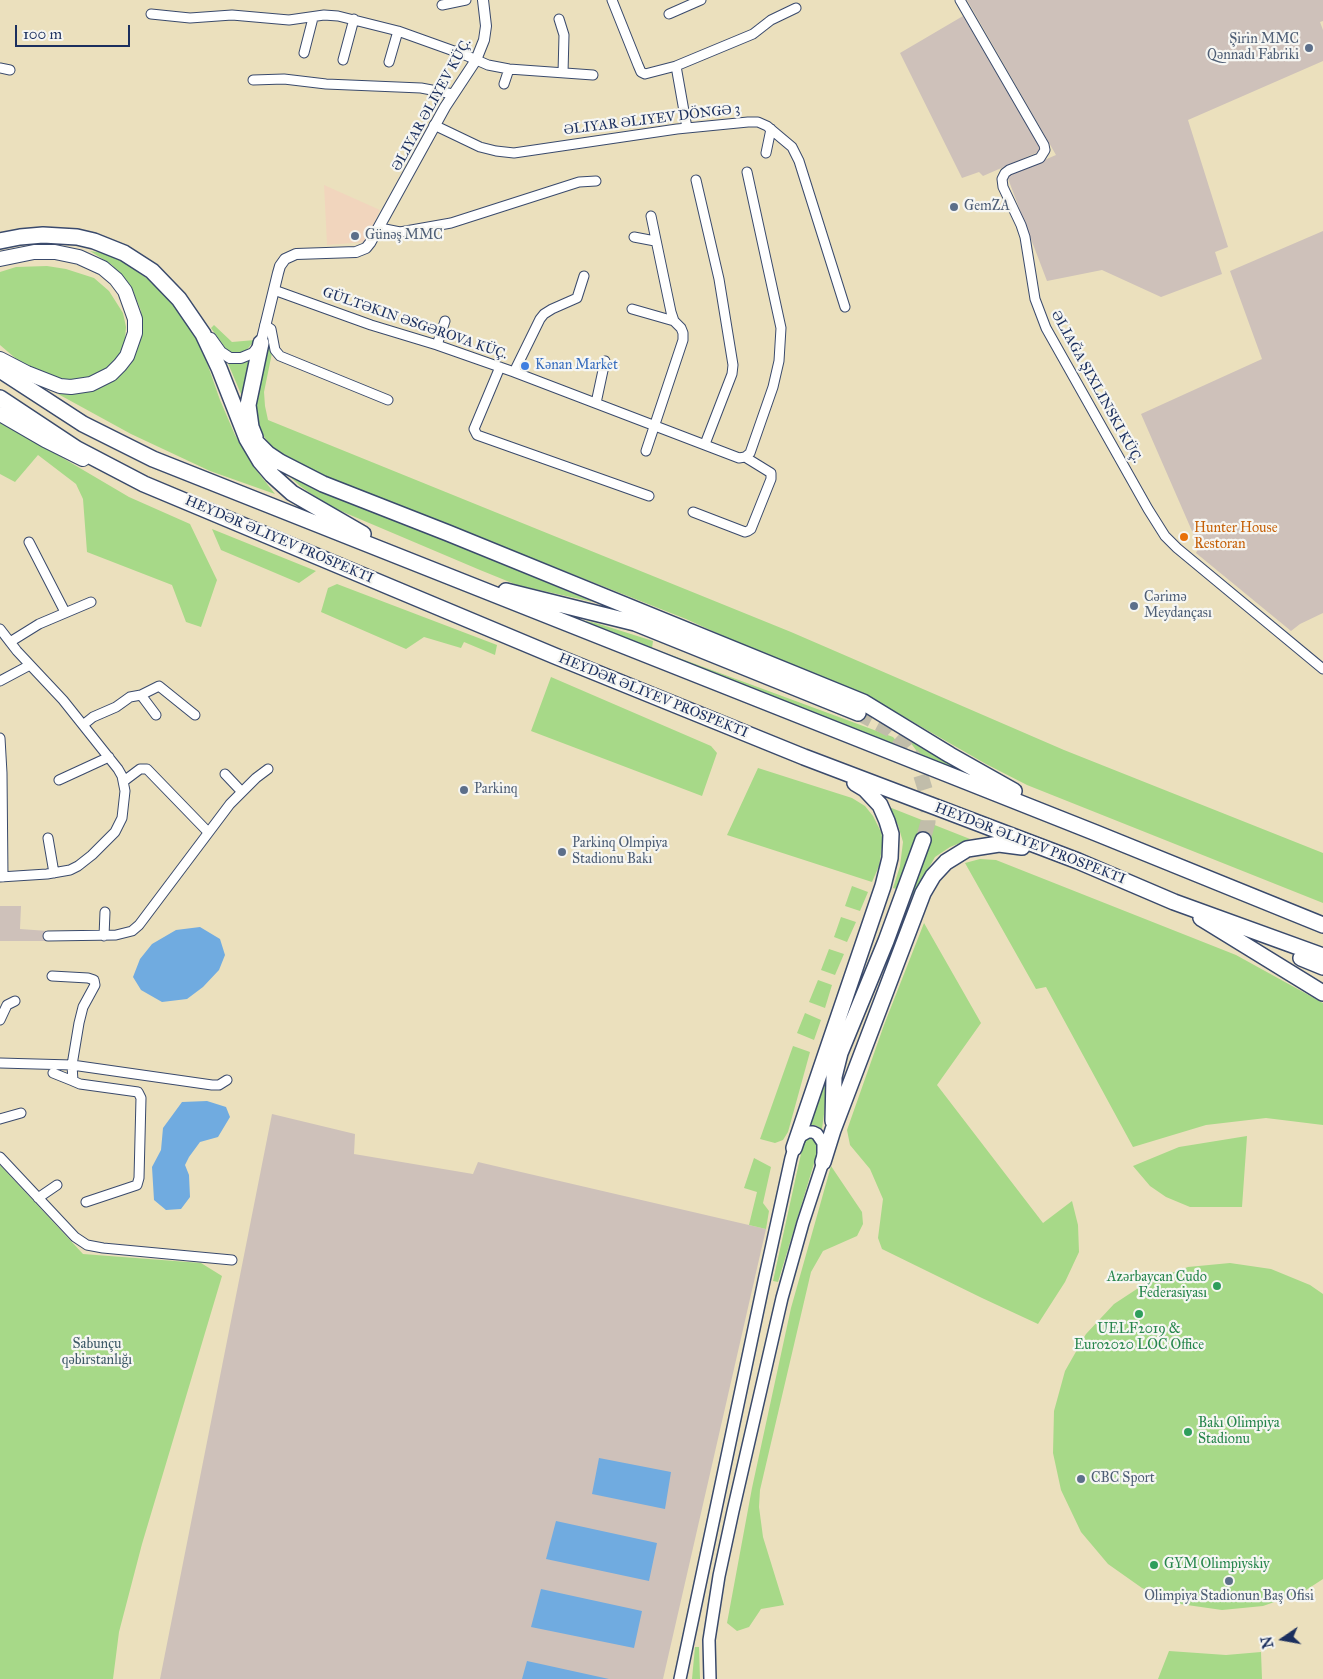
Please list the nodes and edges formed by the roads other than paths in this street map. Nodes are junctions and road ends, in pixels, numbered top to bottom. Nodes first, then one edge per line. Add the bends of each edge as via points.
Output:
1 (466, 0) edge
2 (483, 0) edge
3 (612, 0) edge
4 (701, 0) edge
5 (960, 0) edge
6 (442, 5) dead end
7 (796, 8) dead end
8 (151, 14) dead end
9 (669, 14) dead end
10 (313, 18) junction
11 (559, 19) dead end
12 (354, 20) junction
13 (398, 31) junction
14 (304, 53) dead end
15 (343, 60) dead end
16 (476, 60) junction
17 (389, 62) dead end
18 (676, 66) junction
19 (0, 68) edge
20 (509, 69) junction
21 (10, 70) dead end
22 (564, 73) junction
23 (593, 75) dead end
24 (253, 80) dead end
25 (504, 84) dead end
26 (453, 94) junction
27 (434, 125) junction
28 (687, 128) junction
29 (771, 129) junction
30 (766, 153) dead end
31 (747, 172) dead end
32 (696, 180) dead end
33 (596, 181) dead end
34 (650, 216) dead end
35 (380, 228) junction
36 (634, 236) dead end
37 (655, 240) junction
38 (0, 241) edge
39 (0, 259) edge
40 (152, 271) junction
41 (584, 276) dead end
42 (274, 290) junction
43 (845, 307) dead end
44 (632, 309) dead end
45 (445, 321) dead end
46 (674, 321) junction
47 (265, 325) junction
48 (260, 343) junction
49 (436, 344) junction
50 (0, 359) edge
51 (606, 361) dead end
52 (500, 367) junction
53 (0, 370) edge
54 (514, 372) junction
55 (0, 398) edge
56 (388, 400) dead end
57 (596, 403) junction
58 (0, 414) edge
59 (238, 419) junction
60 (655, 426) junction
61 (705, 444) junction
62 (261, 447) junction
63 (646, 451) dead end
64 (745, 458) junction
65 (144, 484) junction
66 (649, 496) dead end
67 (692, 512) dead end
68 (29, 542) dead end
69 (425, 567) junction
70 (91, 602) dead end
71 (65, 612) junction
72 (0, 629) edge
73 (10, 642) junction
74 (30, 664) junction
75 (1323, 669) edge
76 (0, 681) edge
77 (140, 694) junction
78 (858, 713) tunnel mouth
79 (156, 715) dead end
80 (195, 715) dead end
81 (83, 725) junction
82 (0, 738) edge
83 (109, 757) junction
84 (804, 757) junction
85 (268, 769) dead end
86 (225, 774) dead end
87 (60, 780) dead end
88 (124, 781) junction
89 (242, 792) junction
90 (208, 832) junction
91 (1096, 832) junction
92 (48, 838) dead end
93 (923, 840) tunnel mouth
94 (1078, 861) junction
95 (54, 873) junction
96 (2, 877) edge
97 (1174, 902) junction
98 (104, 912) dead end
99 (1323, 925) edge
100 (48, 936) dead end
101 (104, 936) junction
102 (1323, 956) edge
103 (1323, 968) edge
104 (52, 976) dead end
105 (1323, 993) edge
106 (15, 1001) dead end
107 (0, 1020) edge
108 (0, 1063) edge
109 (72, 1065) junction
110 (53, 1073) dead end
111 (227, 1080) dead end
112 (72, 1081) junction
113 (20, 1113) dead end
114 (0, 1119) edge
115 (833, 1130) junction
116 (794, 1148) junction
117 (0, 1157) edge
118 (823, 1162) junction
119 (57, 1185) dead end
120 (38, 1198) junction
121 (86, 1202) dead end
122 (232, 1260) dead end
123 (680, 1679) edge
124 (710, 1679) edge

1 - 6 street
2 - 16 street, ƏLIYAR ƏLIYEV KÜÇ. via 486,26
3 - 18 street via 641,72 650,74
4 - 9 street
5 - 75 street via 1044,145 1040,158 1009,170 1002,179 1025,237 1037,307 1046,328 1165,536
7 - 18 street via 771,20 753,34
8 - 10 street via 190,18 232,15 280,20
10 - 12 street via 331,15
10 - 14 street
11 - 22 street via 564,35
12 - 13 street
12 - 15 street
13 - 16 street
13 - 17 street
16 - 20 street
16 - 26 street, ƏLIYAR ƏLIYEV KÜÇ.
18 - 28 street
19 - 21 street
20 - 22 street
20 - 25 street
22 - 23 street
24 - 26 street via 284,79 431,89
26 - 27 street, ƏLIYAR ƏLIYEV KÜÇ.
27 - 28 street, ƏLIYAR ƏLIYEV DÖNGƏ 3 via 480,147 514,153
27 - 35 street, ƏLIYAR ƏLIYEV KÜÇ.
28 - 29 street, ƏLIYAR ƏLIYEV DÖNGƏ 3 via 758,122
29 - 30 street
29 - 43 street, ƏLIYAR ƏLIYEV DÖNGƏ 3 via 792,147 799,161
31 - 64 street via 781,328 773,387 750,453
32 - 61 street via 733,365
33 - 35 street via 579,182 451,223 400,232
34 - 37 street
35 - 42 street, ƏLIYAR ƏLIYEV KÜÇ. via 362,251 288,257 280,266
36 - 37 street
37 - 46 street
38 - 40 highway via 42,235 77,237 124,253
39 - 50 main road via 34,252 79,257 103,268 116,279 125,291 135,319 135,333 127,356 107,377 91,384 60,386
40 - 48 street via 183,297 224,356 236,359 246,356 253,353
40 - 59 highway via 179,298 203,334
41 - 54 street via 576,298 552,309 540,319
42 - 47 street, ƏLIYAR ƏLIYEV KÜÇ.
42 - 49 street, GÜLTƏKIN ƏSGƏROVA KÜÇ. via 371,325
44 - 46 street
45 - 49 street
46 - 60 street via 683,332 683,340
47 - 48 street, ƏLIYAR ƏLIYEV KÜÇ.
47 - 56 street via 271,329 275,350 280,356
48 - 62 highway via 248,404 251,427
49 - 52 street, GÜLTƏKIN ƏSGƏROVA KÜÇ.
51 - 57 street
52 - 54 street, GÜLTƏKIN ƏSGƏROVA KÜÇ.
52 - 66 street via 474,429 477,435
53 - 69 highway, HEYDƏR ƏLIYEV PROSPEKTI via 83,424 153,459
54 - 57 street, GÜLTƏKIN ƏSGƏROVA KÜÇ.
55 - 65 highway, HEYDƏR ƏLIYEV PROSPEKTI via 77,448
57 - 60 street, GÜLTƏKIN ƏSGƏROVA KÜÇ.
58 - 65 main road via 72,454
59 - 62 highway
59 - 69 highway via 260,461 287,489
60 - 61 street, GÜLTƏKIN ƏSGƏROVA KÜÇ.
60 - 63 street
61 - 64 street, GÜLTƏKIN ƏSGƏROVA KÜÇ.
62 - 91 highway via 280,462 323,484 863,702 987,777
64 - 67 street, GÜLTƏKIN ƏSGƏROVA KÜÇ. via 772,476 751,529 745,532
65 - 84 highway, HEYDƏR ƏLIYEV PROSPEKTI
68 - 71 street
69 - 78 highway via 635,623
69 - 91 highway, HEYDƏR ƏLIYEV PROSPEKTI
70 - 71 street
71 - 73 street
72 - 73 street
73 - 74 street
74 - 76 street
74 - 81 street
77 - 79 street
77 - 80 street via 160,686
77 - 81 street
81 - 83 street
82 - 96 street
83 - 87 street
83 - 88 street
84 - 94 highway, HEYDƏR ƏLIYEV PROSPEKTI
84 - 116 highway via 854,782 873,796 888,821 891,845 883,886
85 - 89 street
86 - 89 street
88 - 90 street via 140,769 146,769
88 - 95 street via 124,807 115,832 78,866
89 - 90 street
90 - 101 street via 145,920 124,934
91 - 99 highway, HEYDƏR ƏLIYEV PROSPEKTI
92 - 95 street
93 - 115 highway via 836,1067
94 - 97 highway, HEYDƏR ƏLIYEV PROSPEKTI
94 - 115 highway via 999,844 967,849 946,862 932,876
95 - 96 street
97 - 102 highway, HEYDƏR ƏLIYEV PROSPEKTI
97 - 103 highway
97 - 105 highway
98 - 101 street
100 - 101 street
104 - 109 street via 94,980 95,985 83,1007
106 - 107 street via 7,1005
108 - 109 street
109 - 111 street via 212,1085
109 - 112 street
110 - 112 street
112 - 121 street via 138,1092 141,1098 139,1178 136,1184
113 - 114 street
115 - 118 highway
116 - 118 main road via 805,1133 817,1134 823,1143
116 - 123 main road
117 - 120 street
118 - 124 main road via 782,1298 733,1511 709,1640
119 - 120 street
120 - 122 street via 75,1237 92,1247

